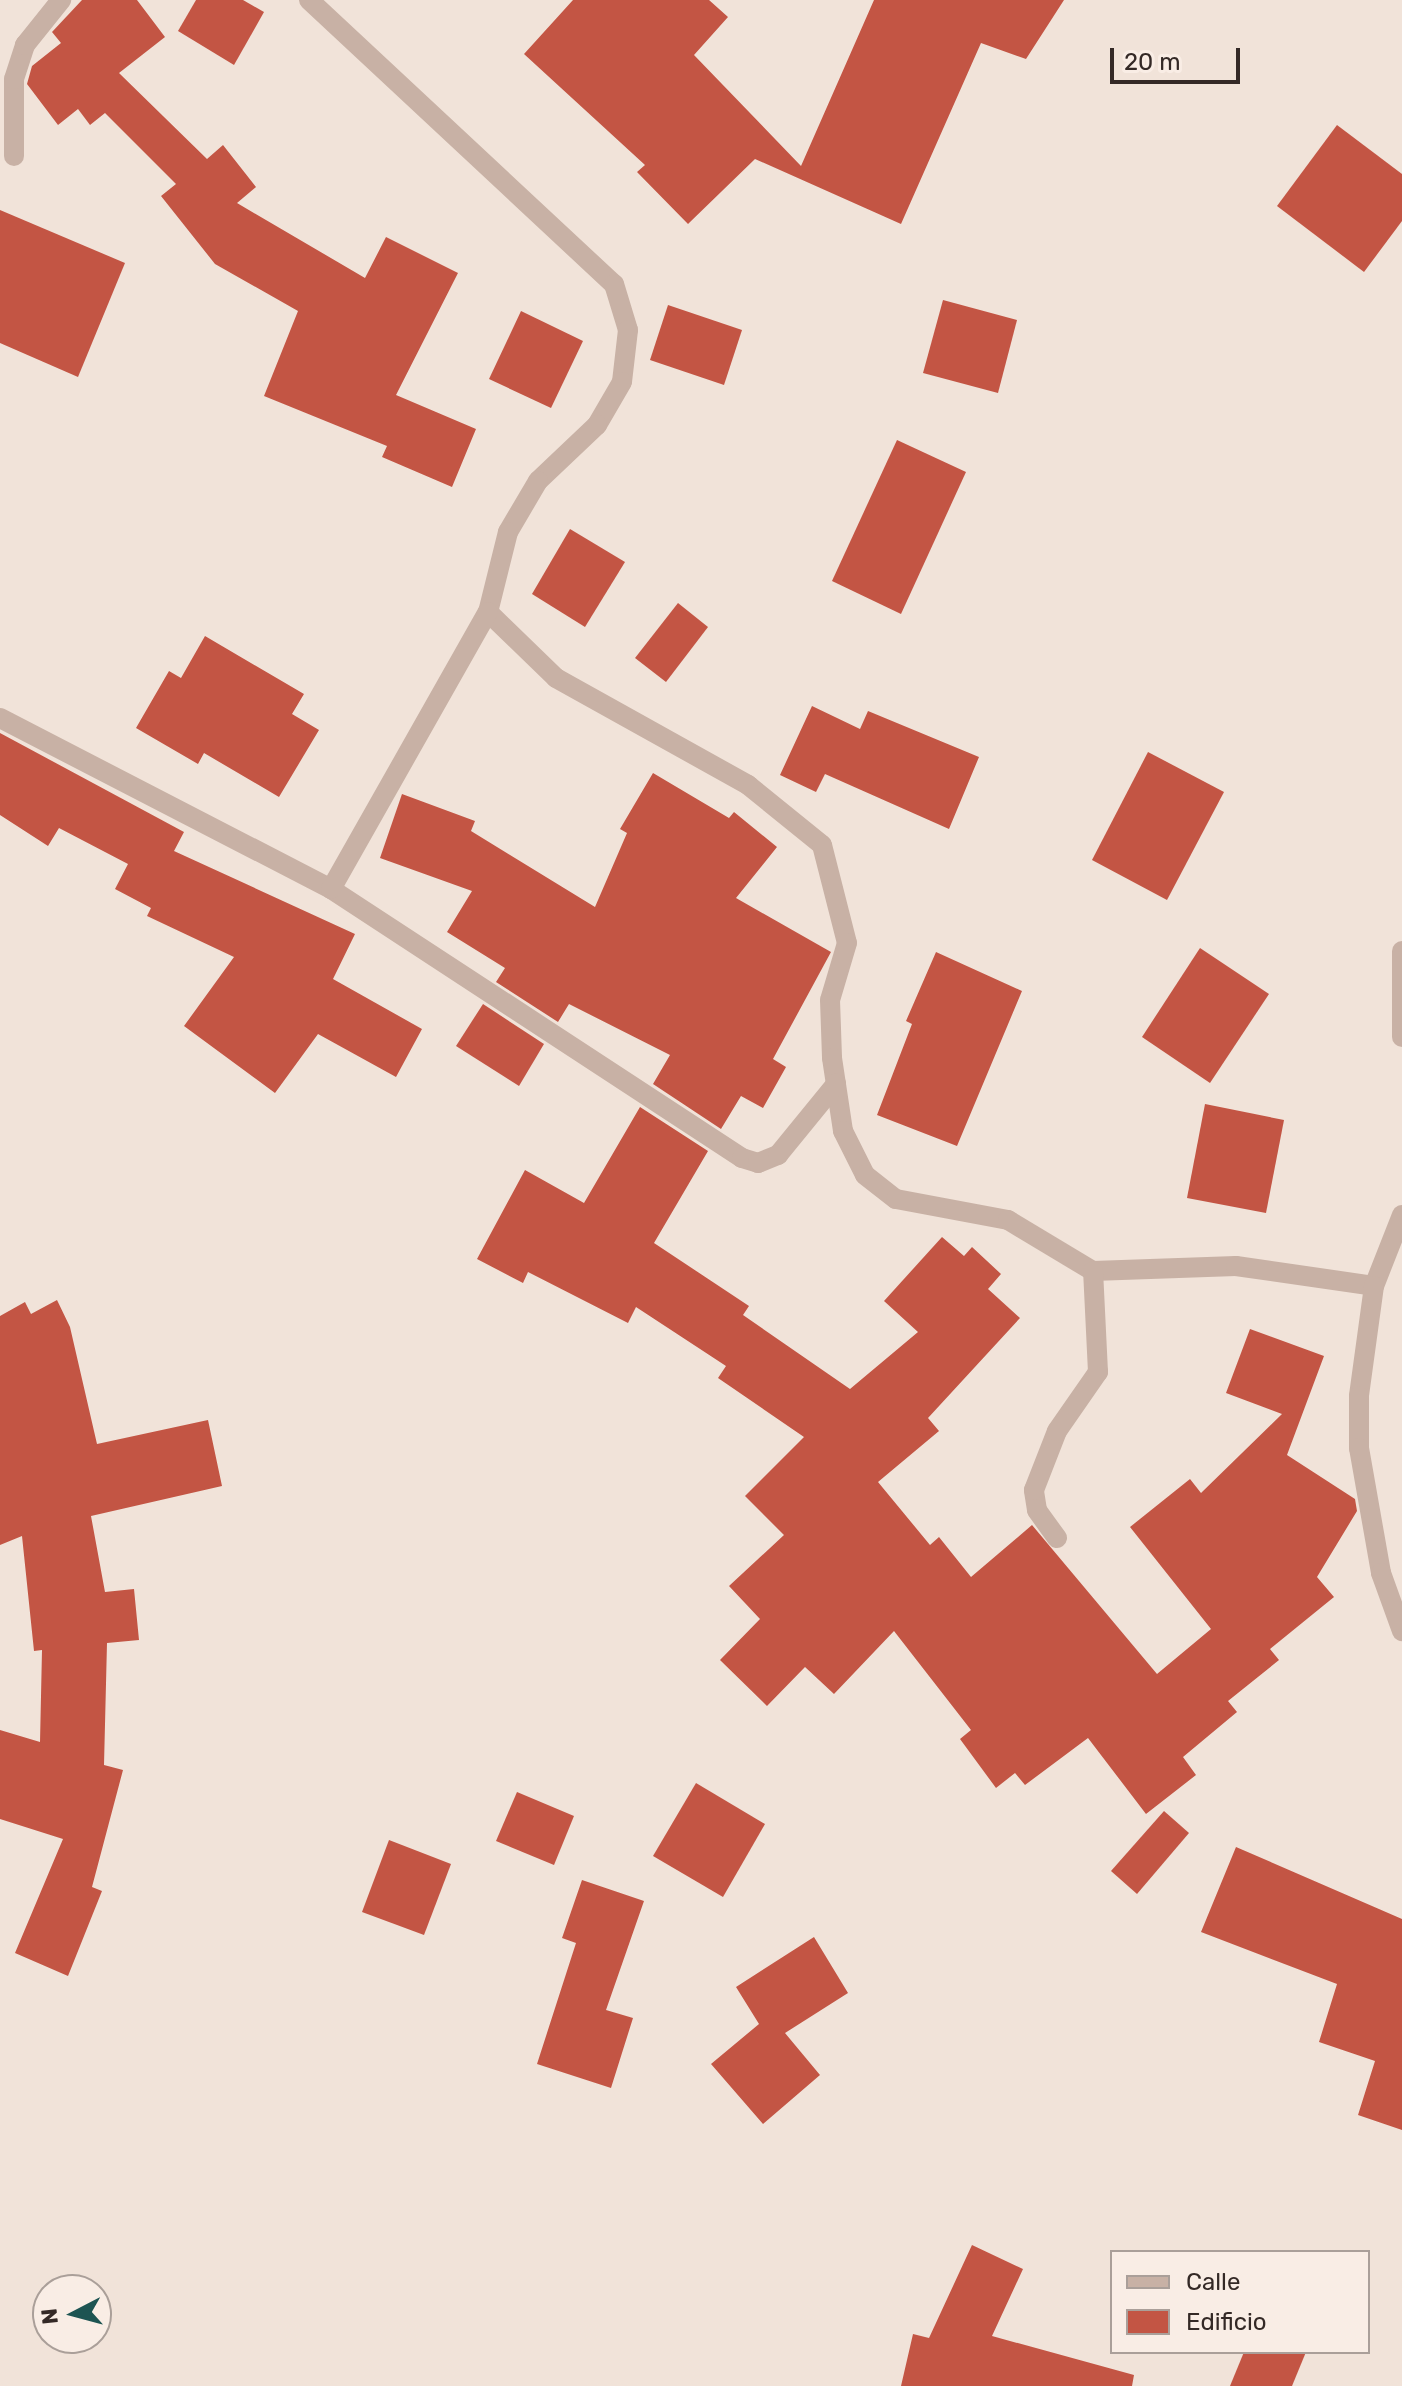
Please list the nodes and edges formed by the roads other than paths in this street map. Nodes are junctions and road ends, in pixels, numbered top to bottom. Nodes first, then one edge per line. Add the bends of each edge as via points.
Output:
1 (61, 0) edge
2 (309, 0) edge
3 (14, 156) dead end
4 (488, 612) junction
5 (0, 718) edge
6 (331, 889) junction
7 (1402, 951) edge
8 (1402, 1037) edge
9 (836, 1084) junction
10 (1402, 1215) edge
11 (1093, 1271) junction
12 (1374, 1286) junction
13 (1057, 1538) dead end
14 (1402, 1631) edge

1 - 3 street via 25,45 14,79
2 - 4 street via 614,284 623,305 629,354 622,382 597,425 538,481 508,532
4 - 6 street
4 - 9 street via 556,678 748,785 822,845 847,943 830,1000
5 - 6 street
6 - 9 street via 742,1158 758,1163 778,1155
7 - 8 street
9 - 11 street via 851,1152 881,1191 896,1199 1008,1220
10 - 12 street
11 - 12 street via 1236,1266
11 - 13 street via 1098,1372 1057,1431 1034,1490 1037,1510
12 - 14 street via 1363,1343 1359,1448 1381,1573

